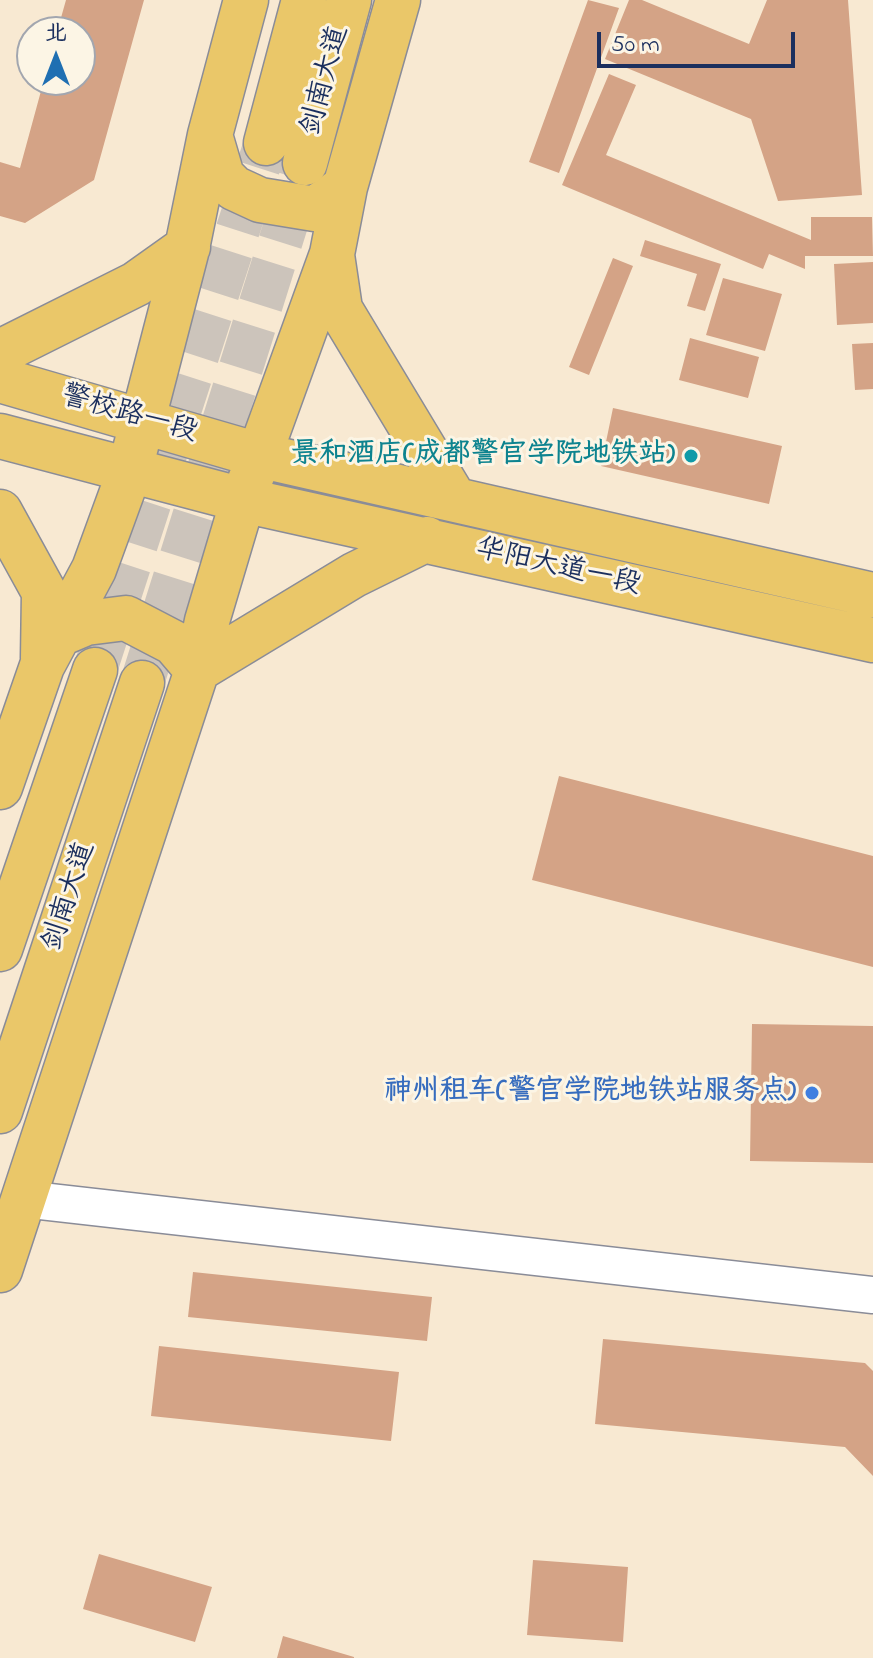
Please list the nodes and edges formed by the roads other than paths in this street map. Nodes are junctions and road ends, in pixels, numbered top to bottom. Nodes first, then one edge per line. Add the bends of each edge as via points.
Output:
1 (246, 0) edge
2 (304, 0) edge
3 (349, 0) edge
4 (398, 0) edge
5 (210, 135) junction
6 (266, 143) tunnel mouth
7 (305, 163) tunnel mouth
8 (345, 187) junction
9 (188, 247) junction
10 (332, 254) junction
11 (0, 352) edge
12 (0, 380) edge
13 (145, 419) junction
14 (0, 436) edge
15 (258, 455) junction
16 (129, 473) junction
17 (243, 500) junction
18 (455, 500) junction
19 (0, 512) edge
20 (427, 539) junction
21 (873, 595) edge
22 (873, 640) edge
23 (51, 650) junction
24 (95, 670) tunnel mouth
25 (197, 670) junction
26 (142, 683) tunnel mouth
27 (0, 787) edge
28 (0, 949) edge
29 (0, 1111) edge
30 (23, 1199) junction
31 (0, 1270) edge
32 (873, 1295) edge

1 - 5 main road
2 - 6 main road, 剑南大道
3 - 7 main road, 剑南大道
4 - 8 main road
5 - 8 main road via 222,176 260,200 315,209
5 - 9 main road
8 - 10 main road
9 - 11 main road via 136,284
9 - 13 main road
10 - 15 main road
10 - 18 main road via 340,309
12 - 13 main road, 警校路一段
13 - 15 main road, 警校路一段
13 - 16 main road
14 - 16 main road, 警校路一段
15 - 17 main road
15 - 18 main road, 华阳大道一段
16 - 17 main road, 警校路一段
16 - 23 main road via 94,569
17 - 20 main road, 华阳大道一段
17 - 25 main road
18 - 21 main road, 华阳大道一段
19 - 23 main road via 44,592
20 - 22 main road, 华阳大道一段
20 - 25 main road via 342,582
23 - 25 main road via 86,623 126,618 174,643
23 - 27 main road
24 - 28 main road, 剑南大道
25 - 30 main road
26 - 29 main road, 剑南大道
30 - 31 main road
30 - 32 street

